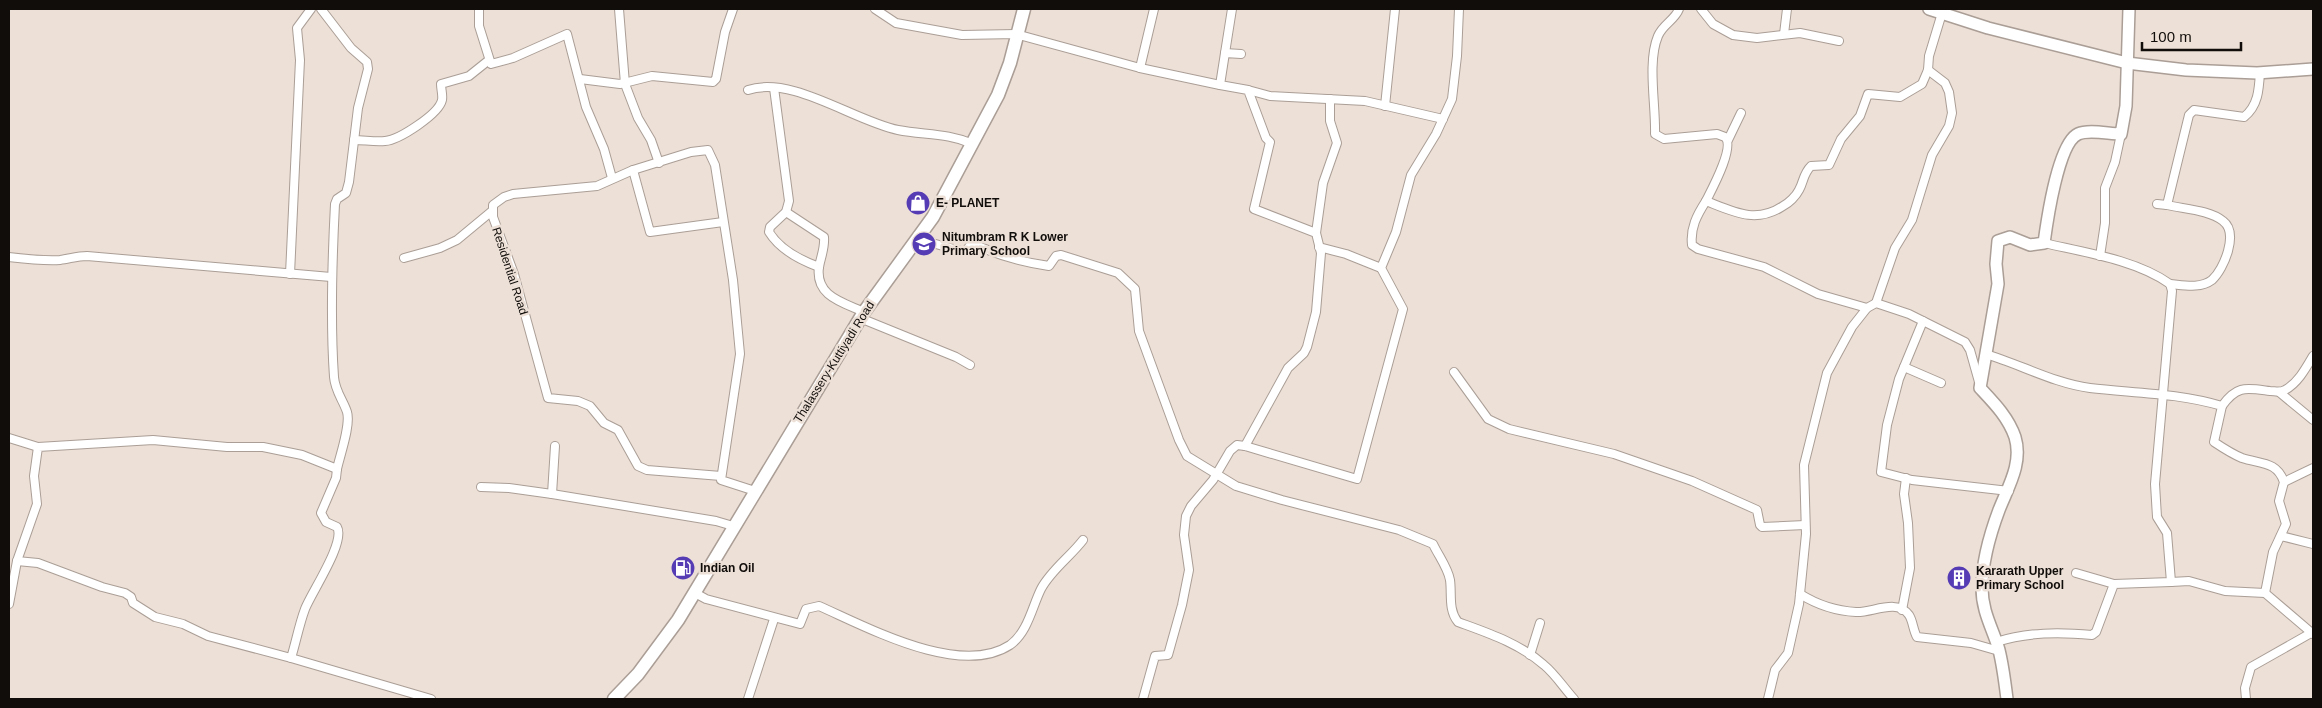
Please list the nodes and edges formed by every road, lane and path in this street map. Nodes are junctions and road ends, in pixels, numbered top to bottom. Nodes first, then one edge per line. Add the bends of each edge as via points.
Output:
1 (311, 9) edge
2 (321, 9) edge
3 (479, 9) edge
4 (619, 9) edge
5 (733, 9) edge
6 (876, 9) edge
7 (1024, 9) edge
8 (1154, 9) edge
9 (1232, 9) edge
10 (1395, 9) edge
11 (1459, 9) edge
12 (1679, 9) edge
13 (1701, 9) edge
14 (1787, 9) edge
15 (1930, 9) edge
16 (2129, 9) edge
17 (1942, 13) junction
18 (1016, 34) junction
19 (1784, 34) junction
20 (1838, 41) dead end
21 (1225, 53) junction
22 (1241, 54) dead end
23 (489, 60) junction
24 (2127, 63) junction
25 (1140, 68) junction
26 (2313, 69) edge
27 (1928, 70) junction
28 (2260, 72) junction
29 (580, 79) junction
30 (625, 84) junction
31 (1220, 85) junction
32 (774, 88) junction
33 (748, 90) dead end
34 (1248, 90) junction
35 (1330, 100) junction
36 (1385, 106) junction
37 (1741, 112) dead end
38 (1443, 119) junction
39 (2120, 134) junction
40 (354, 140) junction
41 (1728, 140) junction
42 (973, 144) junction
43 (659, 163) junction
44 (633, 170) junction
45 (612, 178) junction
46 (1706, 201) junction
47 (2157, 204) dead end
48 (2167, 205) junction
49 (491, 206) junction
50 (786, 212) junction
51 (723, 222) junction
52 (1316, 233) junction
53 (917, 236) junction
54 (2044, 243) junction
55 (1319, 247) junction
56 (9, 256) edge
57 (2100, 256) junction
58 (404, 258) dead end
59 (819, 267) junction
60 (1380, 268) junction
61 (290, 274) junction
62 (331, 277) junction
63 (2170, 284) junction
64 (1876, 303) junction
65 (1867, 308) junction
66 (862, 315) junction
67 (1923, 321) junction
68 (1985, 354) junction
69 (2313, 356) edge
70 (970, 365) dead end
71 (1904, 367) junction
72 (1454, 372) dead end
73 (1941, 383) dead end
74 (1980, 388) junction
75 (2280, 392) junction
76 (2162, 395) junction
77 (2222, 406) junction
78 (2313, 420) edge
79 (9, 438) edge
80 (555, 446) dead end
81 (1245, 446) junction
82 (38, 447) junction
83 (2313, 468) edge
84 (337, 469) junction
85 (1217, 475) junction
86 (721, 476) junction
87 (1906, 478) junction
88 (2284, 482) junction
89 (481, 488) dead end
90 (754, 491) junction
91 (2008, 491) junction
92 (552, 494) junction
93 (733, 526) junction
94 (1805, 526) junction
95 (2281, 536) junction
96 (1083, 540) dead end
97 (2313, 544) edge
98 (17, 561) junction
99 (2076, 572) dead end
100 (2171, 582) junction
101 (2114, 584) junction
102 (695, 593) junction
103 (2265, 593) junction
104 (1800, 594) junction
105 (9, 604) edge
106 (1902, 610) junction
107 (774, 619) junction
108 (1540, 623) dead end
109 (2312, 633) edge
110 (1998, 647) junction
111 (1530, 655) junction
112 (291, 658) junction
113 (431, 699) edge
114 (614, 699) edge
115 (748, 699) edge
116 (1143, 699) edge
117 (1574, 699) edge
118 (1768, 699) edge
119 (2007, 699) edge
120 (2246, 699) edge

1 - 61 street via 297,28 300,60
2 - 40 street via 351,48 367,62
3 - 23 street via 478,26
4 - 30 street
5 - 30 street via 713,82 652,76
6 - 18 street via 896,23 944,33
7 - 18 main road, Thalassery-Kuttiyadi Road
8 - 25 street
9 - 21 street
10 - 36 street
11 - 38 street via 1455,83
12 - 41 street via 1677,16 1665,24 1657,36 1654,51 1655,134 1664,139 1717,134
13 - 19 street via 1713,24 1733,35 1757,38
14 - 19 street
15 - 17 main road
16 - 24 main road
17 - 24 main road via 2091,56
17 - 27 street
18 - 25 street
18 - 42 main road, Thalassery-Kuttiyadi Road via 1010,64 998,95
19 - 20 street via 1800,33
21 - 22 street
21 - 31 street
23 - 29 street via 490,64 496,64 567,34
23 - 40 street via 469,76 441,84 442,101 437,108 397,138
24 - 28 main road via 2186,70
24 - 39 main road via 2126,106
25 - 31 street
26 - 28 main road
27 - 46 street via 1922,84 1900,97 1868,94 1860,116 1841,140 1829,165 1810,166 1804,173 1799,190 1774,212 1756,217
27 - 64 street via 1945,83 1952,113 1949,126 1932,155 1912,220 1896,248
28 - 48 street via 2258,94 2252,111 2244,118 2194,110 2189,115
29 - 30 street
29 - 45 street via 586,107
30 - 43 street
31 - 34 street
32 - 33 street
32 - 42 street via 819,99 897,130 942,134
32 - 50 street via 789,186
34 - 35 street via 1270,96
34 - 52 street via 1270,142 1254,209
35 - 36 street via 1365,101
35 - 52 street via 1330,121 1337,143 1323,183
36 - 38 street
37 - 41 street
38 - 60 street via 1411,176 1396,232
39 - 54 main road via 2080,133 2072,138 2061,159
39 - 57 street via 2115,162 2105,188 2105,223
40 - 62 street via 346,193 337,199 336,204
41 - 46 street via 1719,175
42 - 53 main road, Thalassery-Kuttiyadi Road via 933,217
43 - 44 street
43 - 51 street via 708,150 715,165
44 - 45 street
44 - 51 street via 650,232
45 - 49 street via 580,190 513,194
46 - 65 street via 1694,219 1692,245 1698,249 1764,267 1818,294
47 - 48 street
48 - 63 street via 2215,216 2225,222 2231,236 2222,265 2212,280 2196,286
49 - 58 street via 457,240
49 - 86 street, Residential Road via 514,274 548,398 578,401 590,406 604,423 618,430 638,466 647,470
50 - 59 street via 824,237
50 - 59 street via 770,227 770,234 792,255
51 - 86 street via 733,280 740,354
52 - 55 street
53 - 66 main road, Thalassery-Kuttiyadi Road
53 - 85 street via 965,252 972,243 992,253 1049,266 1056,256 1061,255 1118,273 1135,289 1139,330 1178,440 1187,456
54 - 57 street
54 - 68 main road via 2030,245 2010,237 1998,241 1998,284
55 - 60 street
55 - 81 street via 1316,312 1307,347 1288,368
56 - 61 street via 63,260 87,256
57 - 63 street
59 - 66 street via 821,287 827,294
60 - 81 street via 1403,309 1357,479
61 - 62 street
62 - 84 street via 334,379 347,413
63 - 76 street
64 - 65 street
64 - 67 street
65 - 94 street via 1852,327 1827,374 1804,465
66 - 70 street
66 - 90 main road, Thalassery-Kuttiyadi Road
67 - 71 street
67 - 74 street via 1965,342
68 - 74 main road
68 - 76 street via 2041,375 2089,388
69 - 75 street via 2295,382
71 - 73 street
71 - 87 street via 1887,425 1881,472
72 - 94 street via 1488,419 1509,429 1614,454 1692,480 1757,510 1762,527
74 - 91 main road via 2005,415 2015,438 2017,460
75 - 77 street via 2242,388 2231,394
75 - 78 street
76 - 77 street
76 - 100 street via 2155,484 2157,516 2167,533
77 - 88 street via 2214,442 2244,458 2269,463
79 - 82 street
80 - 92 street
81 - 85 street via 1233,447
82 - 84 street via 153,440 263,447 302,455
82 - 98 street via 34,476 37,504
83 - 88 street
84 - 112 street via 321,513 326,522 337,527 338,535 331,558 305,610
85 - 111 street via 1236,486 1399,530 1432,544 1450,578 1453,617 1458,622 1506,640
85 - 116 street via 1190,506 1186,516 1184,535 1189,570 1182,605 1168,655 1155,656
86 - 90 street via 725,482
87 - 91 street
87 - 106 street via 1904,494 1910,568
88 - 95 street via 2279,501 2286,524
89 - 92 street
90 - 93 main road, Thalassery-Kuttiyadi Road
91 - 110 main road via 1999,511 1983,575 1983,603
92 - 93 street
93 - 102 main road, Thalassery-Kuttiyadi Road
94 - 104 street
95 - 97 street
95 - 103 street via 2273,552
96 - 107 street via 1053,572 1042,588 1030,618 1011,644 980,656 951,654 910,644 819,606 806,609 800,624
98 - 105 street
98 - 112 street via 38,563 125,593 134,604 155,617 183,624 208,636
99 - 101 street
100 - 101 street
100 - 103 street via 2189,581 2226,591
101 - 110 street via 2092,635 2018,635
102 - 107 street
102 - 114 main road, Thalassery-Kuttiyadi Road via 656,652
103 - 109 street
104 - 106 street via 1825,606 1857,612 1891,607
104 - 118 street via 1788,653 1775,670
106 - 110 street via 1909,615 1917,637
107 - 115 street
108 - 111 street
109 - 120 street via 2250,667
110 - 119 main road
111 - 117 street via 1544,665
112 - 113 street via 364,682

